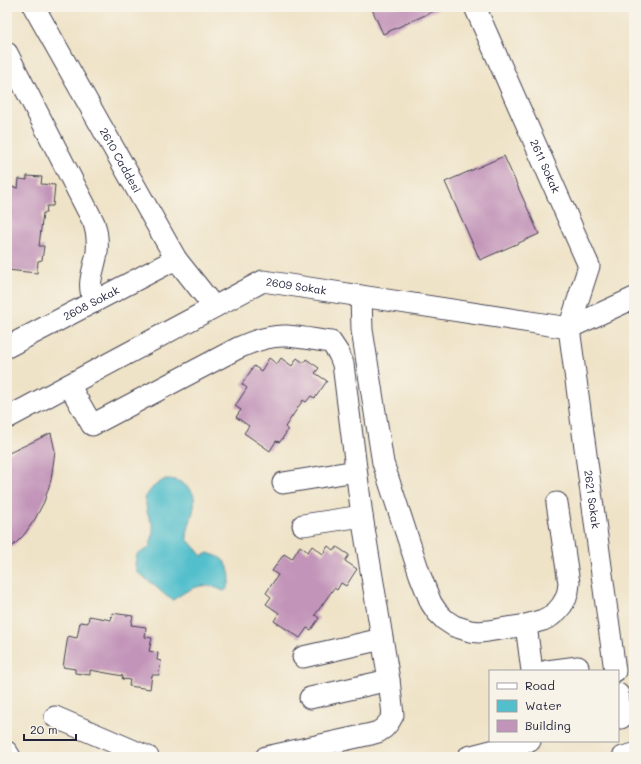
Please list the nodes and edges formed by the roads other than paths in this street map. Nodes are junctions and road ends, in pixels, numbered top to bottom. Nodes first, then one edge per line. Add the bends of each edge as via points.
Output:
1 (34, 7) edge
2 (475, 7) edge
3 (7, 53) edge
4 (176, 259) junction
5 (362, 296) junction
6 (634, 298) edge
7 (94, 302) junction
8 (214, 307) junction
9 (569, 328) junction
10 (7, 347) edge
11 (69, 385) junction
12 (7, 418) edge
13 (356, 471) junction
14 (283, 483) dead end
15 (557, 503) dead end
16 (362, 516) junction
17 (303, 525) dead end
18 (526, 625) junction
19 (382, 638) junction
20 (303, 657) dead end
21 (578, 667) dead end
22 (532, 670) edge
23 (555, 670) edge
24 (615, 670) edge
25 (389, 680) junction
26 (310, 698) dead end
27 (619, 698) edge
28 (55, 717) dead end
29 (624, 717) edge
30 (526, 742) edge
31 (7, 752) edge
32 (634, 754) edge
33 (10, 757) edge
34 (148, 757) edge
35 (266, 757) edge
36 (468, 757) edge
37 (623, 757) edge

1 - 4 street, 2610 Caddesi
2 - 9 street, 2611 Sokak via 589,266
3 - 7 street via 94,223 97,251 90,288
4 - 7 street, 2608 Sokak
4 - 8 street, 2610 Caddesi
5 - 8 street, 2609 Sokak via 263,281
5 - 9 street, 2609 Sokak
5 - 18 street via 362,330 383,463 431,603 445,620 470,632
6 - 9 street
7 - 10 street, 2608 Sokak
8 - 11 street, 2609 Sokak
9 - 24 street, 2621 Sokak
11 - 12 street, 2609 Sokak
11 - 13 street via 92,425 250,342 286,336 331,342 343,364
13 - 14 street
13 - 16 street
15 - 18 street via 568,591 562,605 551,616
16 - 17 street
16 - 19 street
18 - 22 street
19 - 20 street
19 - 25 street
21 - 23 street
25 - 26 street
25 - 35 street via 393,715 378,732
27 - 29 street
28 - 34 street
30 - 36 street
31 - 33 street
32 - 37 street

